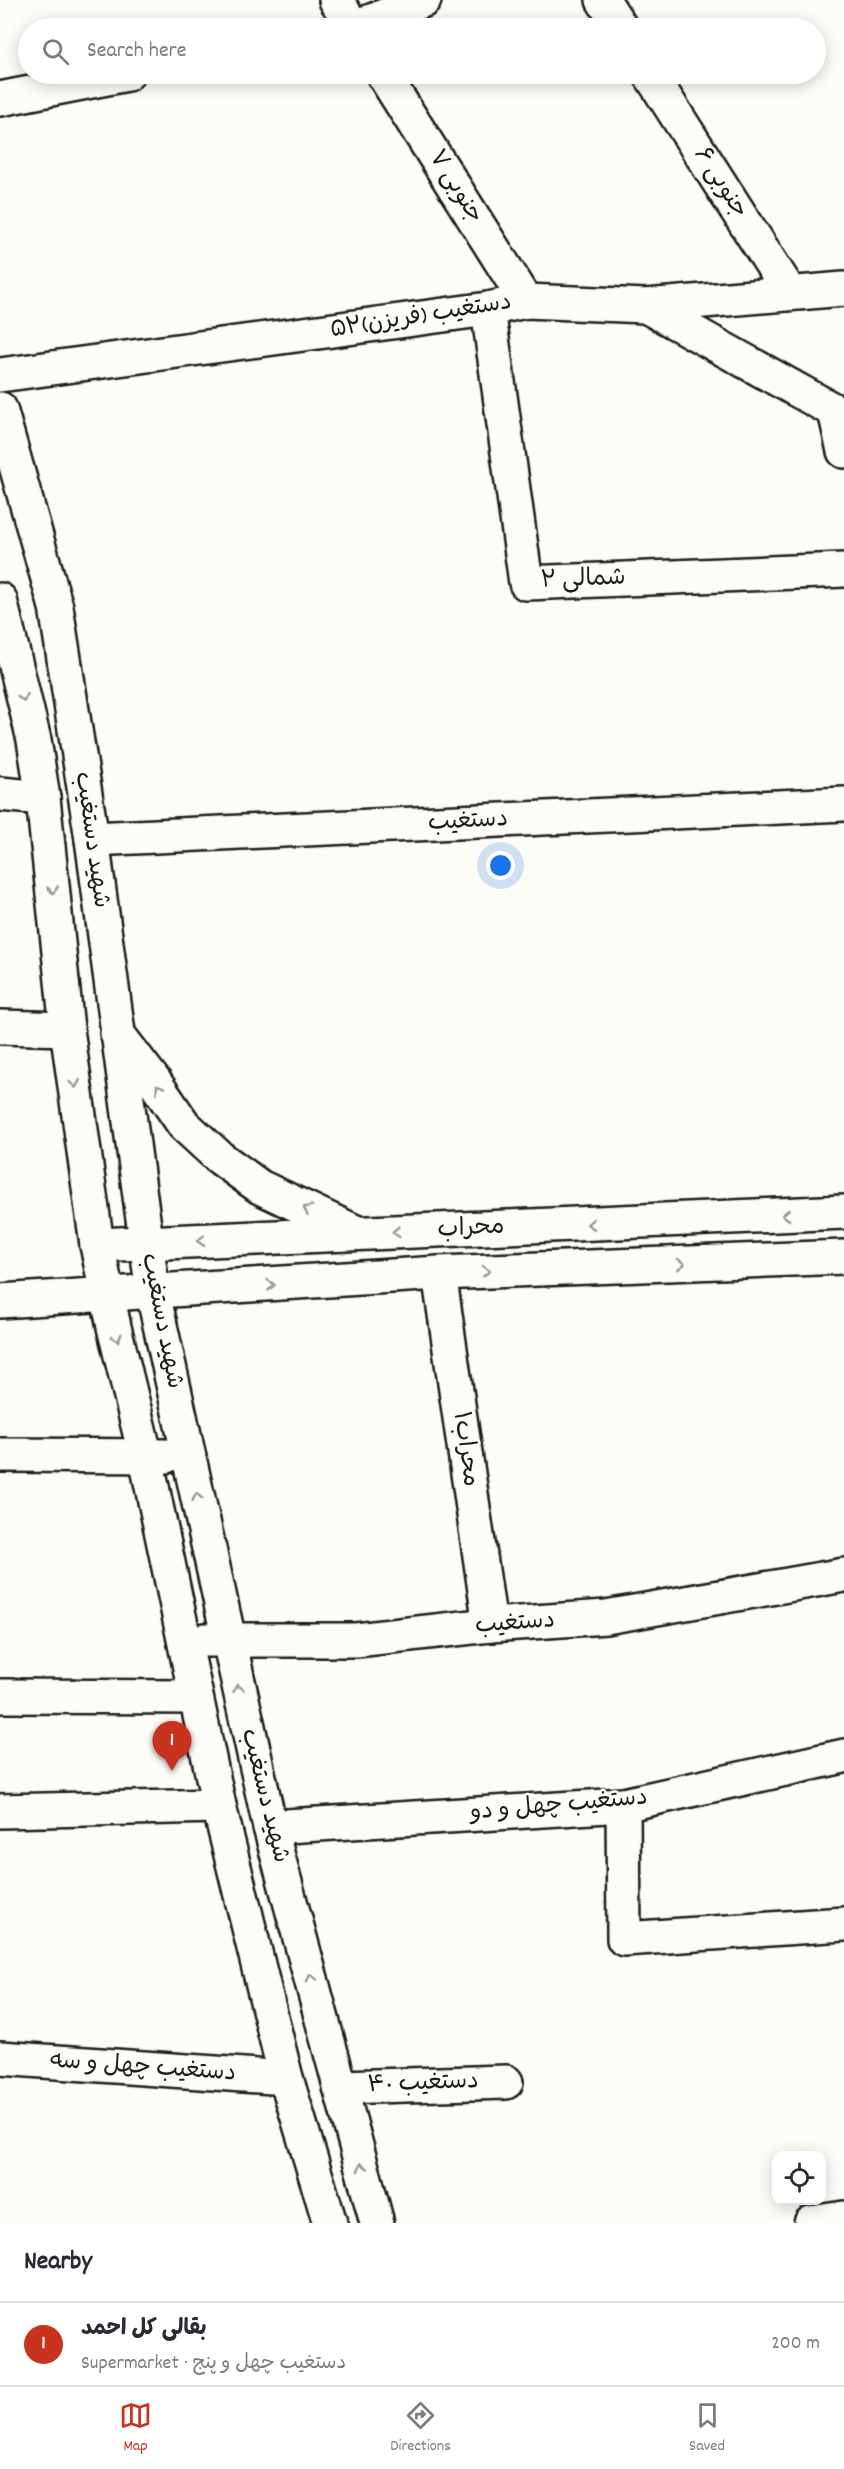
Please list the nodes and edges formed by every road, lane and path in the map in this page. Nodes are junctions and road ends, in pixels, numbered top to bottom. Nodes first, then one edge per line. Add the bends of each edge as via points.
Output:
1 (336, 0) edge
2 (424, 0) edge
3 (603, 0) edge
4 (348, 18) edge
5 (379, 18) edge
6 (615, 18) edge
7 (76, 84) edge
8 (389, 84) edge
9 (656, 84) edge
10 (0, 99) edge
11 (844, 289) edge
12 (790, 292) junction
13 (526, 301) junction
14 (646, 306) junction
15 (488, 309) junction
16 (0, 375) edge
17 (0, 409) edge
18 (839, 413) edge
19 (844, 452) edge
20 (844, 570) edge
21 (0, 600) edge
22 (0, 794) edge
23 (43, 798) junction
24 (844, 804) edge
25 (92, 840) junction
26 (0, 1027) edge
27 (67, 1029) junction
28 (116, 1032) junction
29 (844, 1212) edge
30 (360, 1234) junction
31 (147, 1244) junction
32 (98, 1245) junction
33 (844, 1257) edge
34 (440, 1273) junction
35 (153, 1293) junction
36 (108, 1296) junction
37 (0, 1301) edge
38 (0, 1455) edge
39 (188, 1455) junction
40 (146, 1458) junction
41 (844, 1575) edge
42 (490, 1625) junction
43 (228, 1639) junction
44 (183, 1641) junction
45 (0, 1696) edge
46 (195, 1696) junction
47 (844, 1756) edge
48 (623, 1804) junction
49 (219, 1806) junction
50 (0, 1811) edge
51 (270, 1827) junction
52 (844, 1924) edge
53 (0, 2058) edge
54 (286, 2078) junction
55 (506, 2082) dead end
56 (340, 2087) junction
57 (844, 2218) edge
58 (330, 2223) edge
59 (378, 2223) edge
60 (811, 2223) edge

1 - 4 street
2 - 5 street
3 - 6 street
7 - 10 street
8 - 13 street, جنوبی ۷
9 - 12 street, جنوبی ۶
11 - 12 street, دستغیب (فریزن)۵۲
12 - 14 street, دستغیب (فریزن)۵۲
13 - 14 street, دستغیب (فریزن)۵۲
13 - 15 street, دستغیب (فریزن)۵۲
14 - 18 street
15 - 16 street, دستغیب (فریزن)۵۲
15 - 20 street, ۲ شمالی via 526,582
17 - 25 street, شهید دستغیب via 56,607
18 - 19 street
21 -> 23 street, شهید دستغیب
22 - 23 street
23 -> 27 street, شهید دستغیب
24 - 25 street, دستغیب
25 - 28 street, شهید دستغیب
26 - 27 street
27 -> 32 street, شهید دستغیب
30 -> 28 street via 260,1186 220,1158 184,1125
28 - 31 street, شهید دستغیب
29 -> 30 street, محراب
30 -> 31 street, محراب
31 - 32 street, محراب
31 - 35 street, شهید دستغیب
32 - 36 street, شهید دستغیب
34 -> 33 street, محراب
35 -> 34 street, محراب
34 - 42 street, محراب۱
35 - 36 street, محراب
35 - 39 street, شهید دستغیب
36 - 37 street, محراب
36 -> 40 street, شهید دستغیب
38 - 40 street
39 - 40 street
43 -> 39 street, شهید دستغیب
40 - 44 street, شهید دستغیب
41 - 42 street, دستغیب via 606,1617
42 - 43 street, دستغیب via 356,1640
43 - 44 street, دستغیب
51 -> 43 street, شهید دستغیب
44 - 46 street, شهید دستغیب
45 - 46 street
46 - 49 street, شهید دستغیب
47 - 48 street, دستغیب چهل و دو
48 - 51 street, دستغیب چهل و دو
48 - 52 street via 624,1939
49 - 50 street
49 - 54 street, شهید دستغیب
56 -> 51 street, شهید دستغیب
53 - 54 street, دستغیب چهل و سه
54 - 58 street, شهید دستغیب
55 - 56 street, دستغیب ۴۰
59 -> 56 street, شهید دستغیب
57 - 60 street

